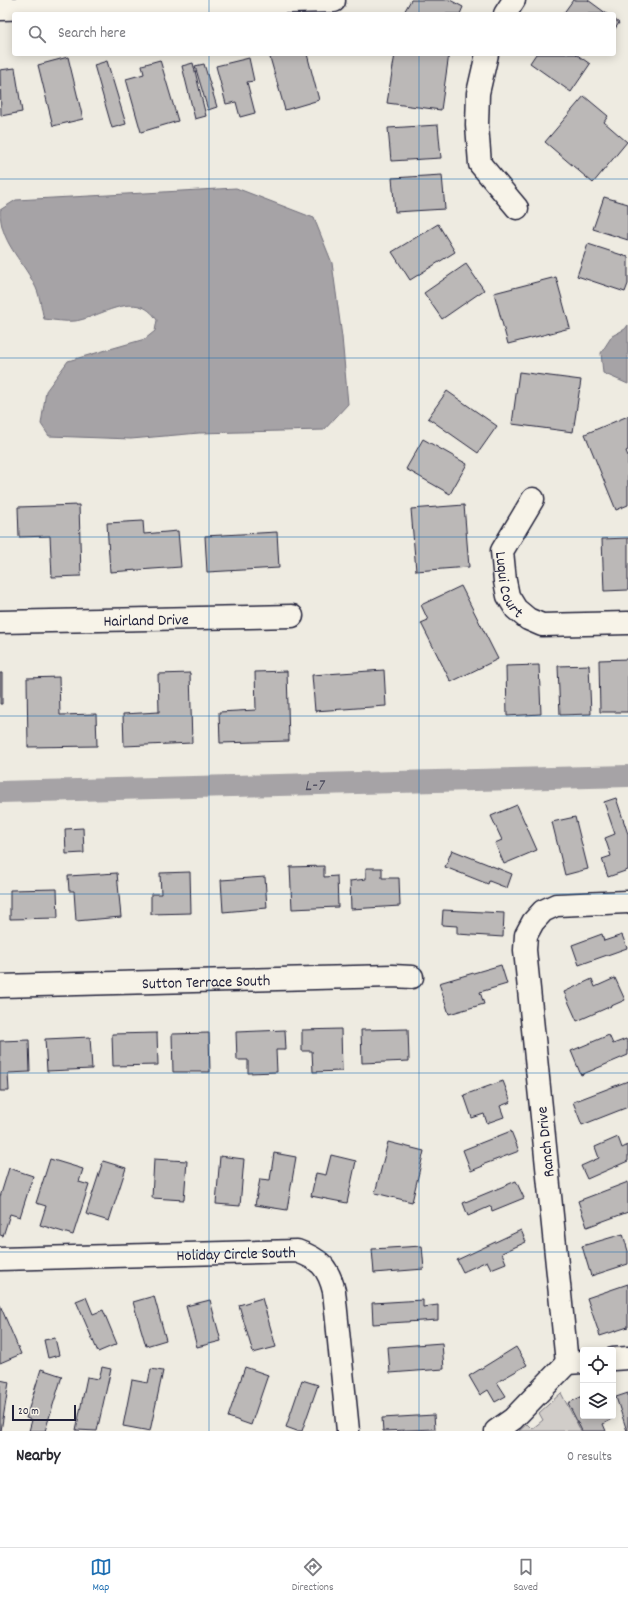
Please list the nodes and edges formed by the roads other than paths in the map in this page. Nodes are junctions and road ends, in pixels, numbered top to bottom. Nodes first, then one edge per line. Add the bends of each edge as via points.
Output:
1 (514, 0) edge
2 (334, 1) dead end
3 (0, 9) edge
4 (506, 12) edge
5 (487, 56) edge
6 (517, 208) dead end
7 (533, 499) dead end
8 (292, 616) dead end
9 (0, 622) edge
10 (628, 623) edge
11 (628, 902) edge
12 (412, 977) dead end
13 (0, 986) edge
14 (0, 1259) edge
15 (628, 1358) edge
16 (616, 1359) edge
17 (575, 1362) edge
18 (348, 1431) edge
19 (496, 1431) edge

1 - 4 street
2 - 3 street
5 - 6 street via 478,93 480,164
7 - 10 street, Luqui Court via 502,551 504,581 508,596 516,609 528,619 542,625
8 - 9 street, Hairland Drive
11 - 17 street, Ranch Drive via 556,905 544,911 533,922 526,935 525,950
12 - 13 street, Sutton Terrace South
14 - 18 street, Holiday Circle South via 297,1251 311,1256 323,1264 334,1291
15 - 16 street
17 - 19 street via 535,1394 513,1419

